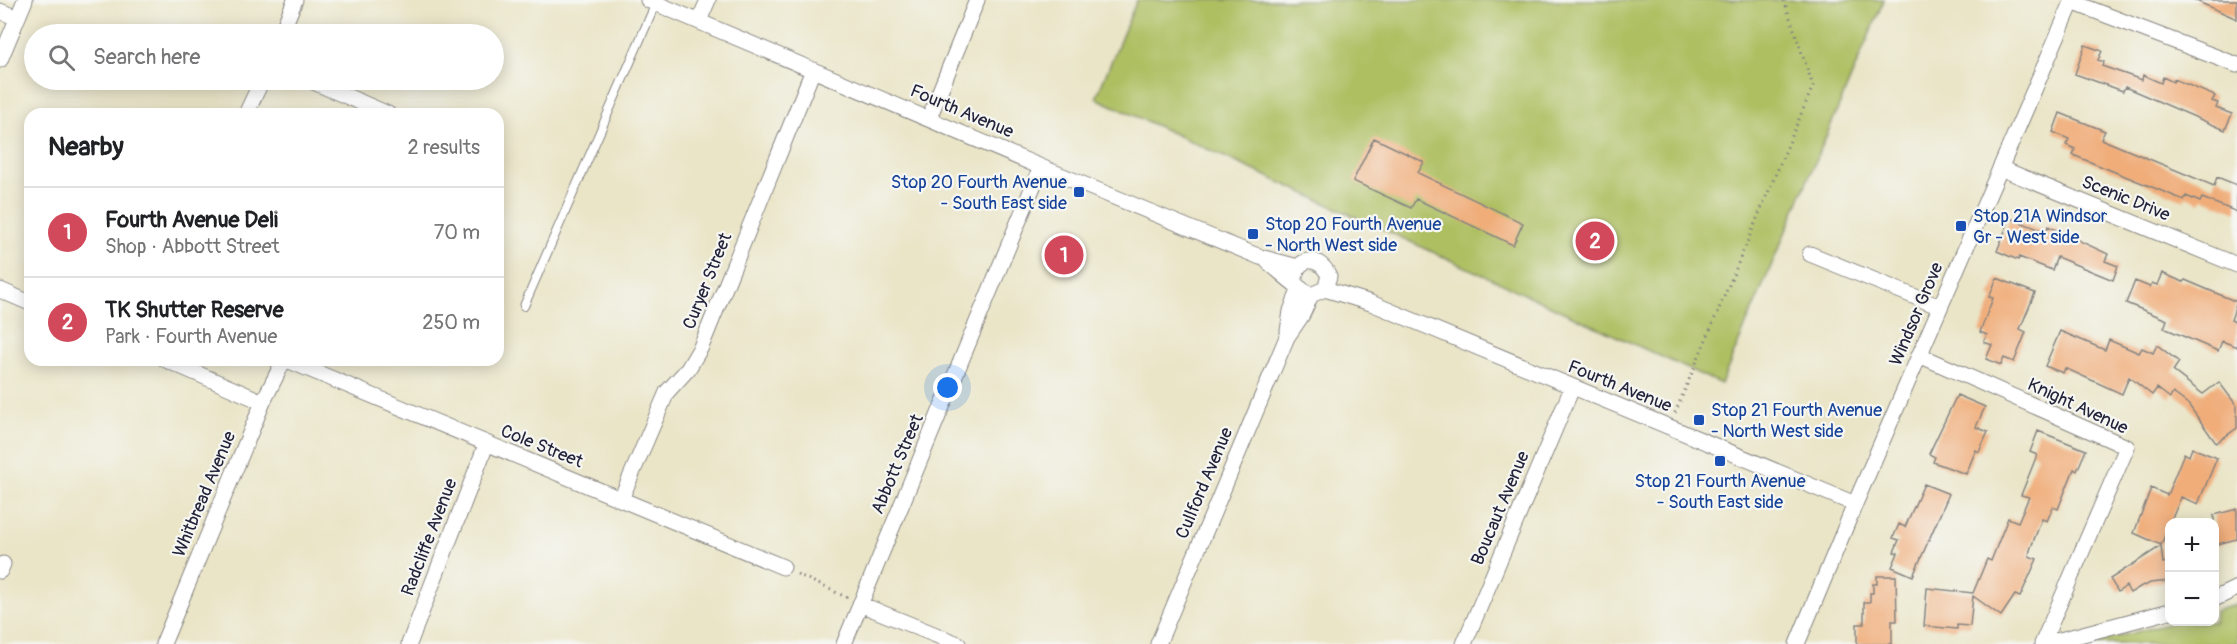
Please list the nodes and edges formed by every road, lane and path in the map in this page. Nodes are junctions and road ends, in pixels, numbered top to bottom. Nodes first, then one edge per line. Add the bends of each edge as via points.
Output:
1 (25, 0) edge
2 (295, 0) edge
3 (708, 0) edge
4 (977, 0) edge
5 (1784, 0) edge
6 (2072, 1) edge
7 (652, 2) edge
8 (0, 11) edge
9 (17, 18) junction
10 (699, 21) junction
11 (285, 24) edge
12 (0, 60) edge
13 (2237, 65) edge
14 (813, 70) junction
15 (257, 90) edge
16 (332, 90) edge
17 (249, 108) edge
18 (373, 108) edge
19 (929, 118) junction
20 (1041, 167) junction
21 (2000, 168) junction
22 (1810, 254) dead end
23 (1260, 257) junction
24 (2237, 265) edge
25 (1298, 267) junction
26 (1312, 286) junction
27 (0, 290) edge
28 (24, 300) edge
29 (524, 306) dead end
30 (1940, 307) junction
31 (1918, 355) junction
32 (180, 366) edge
33 (282, 366) edge
34 (299, 366) edge
35 (1572, 388) junction
36 (263, 402) junction
37 (1668, 428) junction
38 (486, 445) junction
39 (621, 499) junction
40 (1855, 504) junction
41 (783, 567) joint
42 (2237, 588) edge
43 (2219, 597) edge
44 (860, 604) junction
45 (2165, 612) edge
46 (412, 643) edge
47 (163, 644) edge
48 (844, 644) edge
49 (958, 644) edge
50 (1158, 644) edge
51 (1464, 644) edge
52 (1797, 644) edge
53 (2043, 644) edge

1 - 9 street
2 - 11 street
3 - 10 street
4 - 19 street
5 - 37 path via 1813,86
6 - 13 street
6 - 21 street, Windsor Grove
7 - 10 street, Fourth Avenue
7 - 29 lane
8 - 9 street
9 - 12 street
10 - 14 street, Fourth Avenue
14 - 19 street, Fourth Avenue
14 - 39 street, Curyer Street via 701,347 667,392
15 - 17 street
16 - 18 street
19 - 20 street, Fourth Avenue
20 - 23 street, Fourth Avenue
20 - 44 street, Abbott Street
21 - 24 street, Scenic Drive
21 - 30 street, Windsor Grove
22 - 30 street
23 - 25 street, Fourth Avenue
23 - 26 street, Fourth Avenue
25 - 26 street, Cullford Avenue via 1294,274
25 - 26 street, Fourth Avenue via 1310,260 1324,265
26 - 35 street, Fourth Avenue via 1371,303
26 - 50 street, Cullford Avenue
27 - 28 street
30 - 31 street, Windsor Grove
31 - 40 street, Windsor Grove
31 - 53 street, Knight Avenue via 2127,447
32 - 36 street
33 - 36 street, Whitbread Avenue
34 - 38 street, Cole Street
35 - 37 street, Fourth Avenue
35 - 51 street, Boucaut Avenue
36 - 47 street, Whitbread Avenue
37 - 40 street, Fourth Avenue
38 - 39 street, Cole Street
38 - 46 street, Radcliffe Avenue
39 - 41 street, Cole Street
40 - 52 street, Windsor Grove
41 - 44 path
42 - 43 street
44 - 48 street, Abbott Street
44 - 49 street
45 - 53 street

